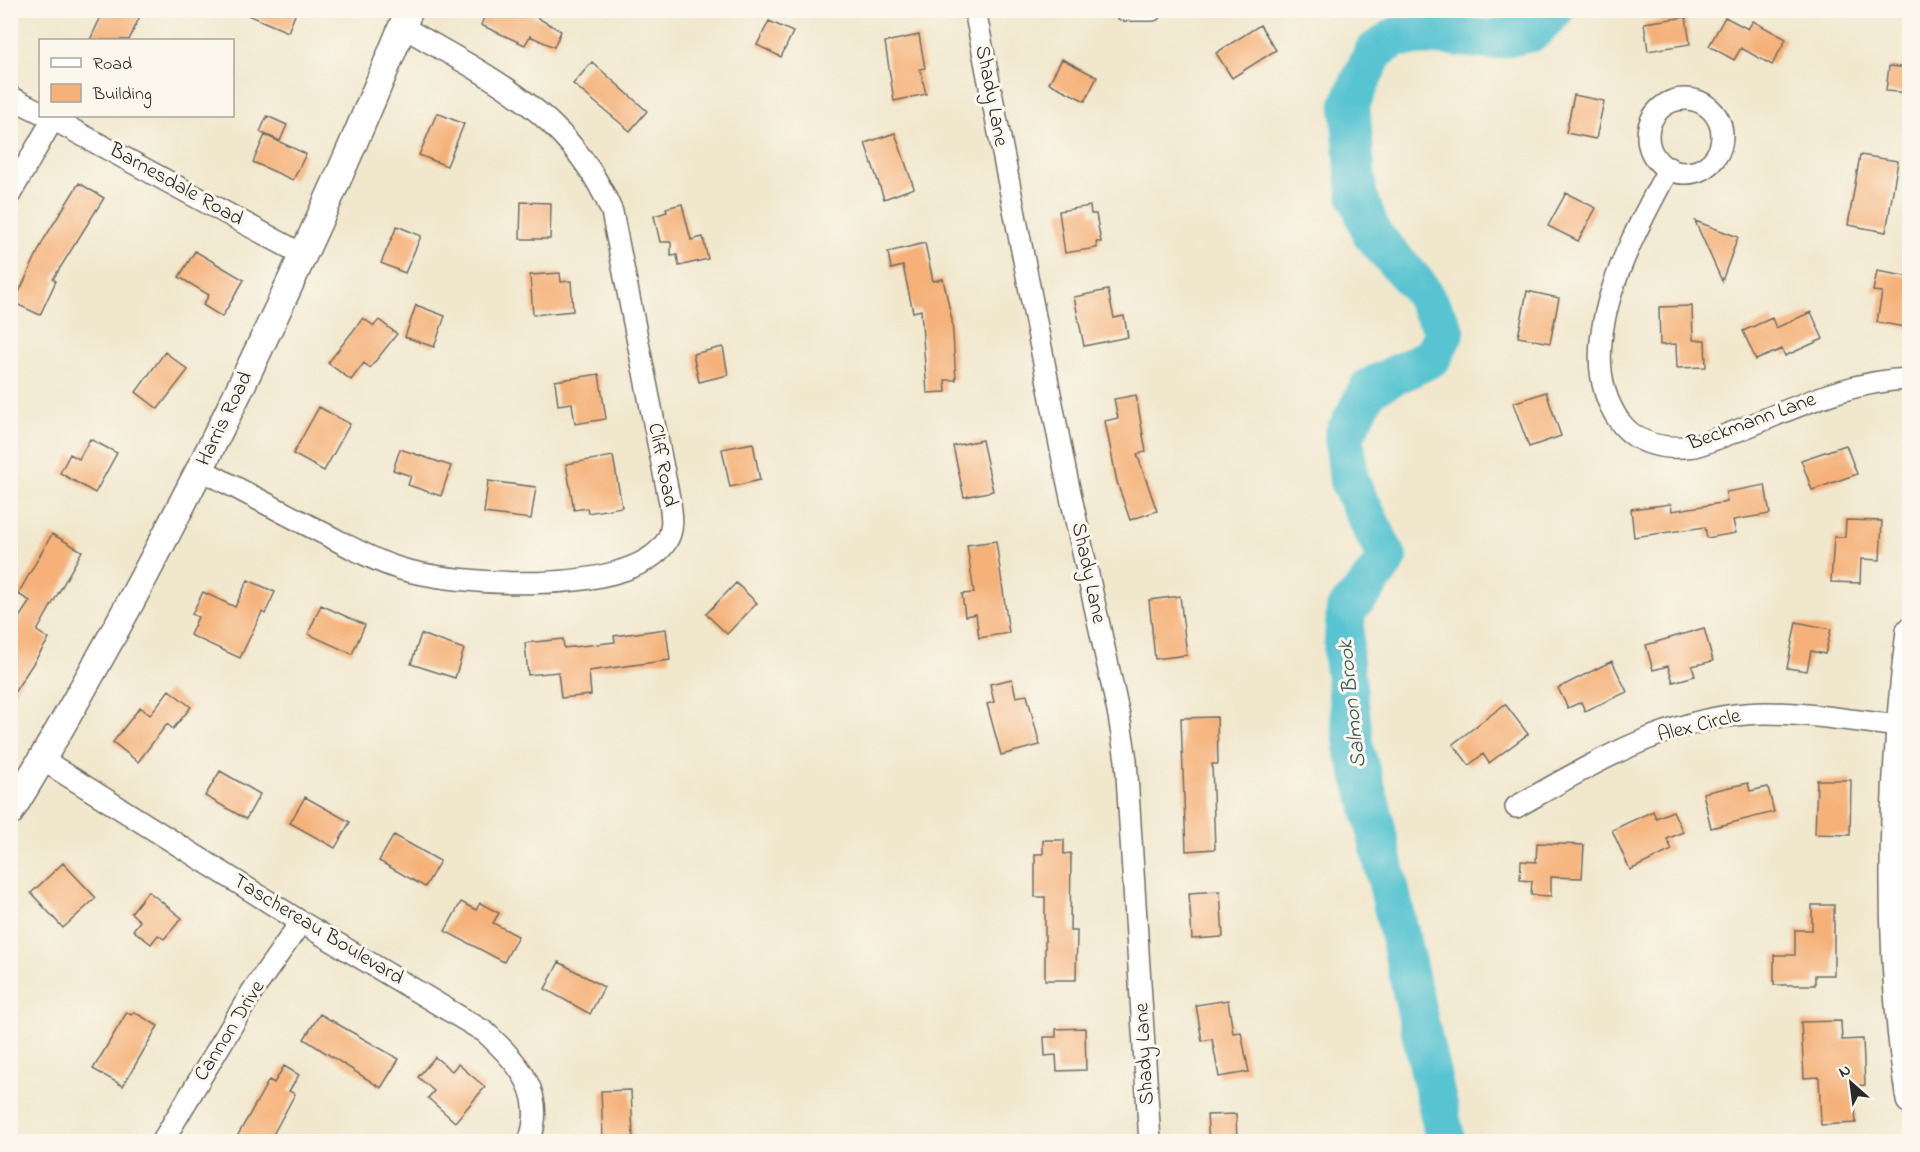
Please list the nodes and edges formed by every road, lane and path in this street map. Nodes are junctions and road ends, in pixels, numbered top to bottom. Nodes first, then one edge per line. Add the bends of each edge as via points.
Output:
1 (975, 10) edge
2 (1125, 10) edge
3 (1152, 10) edge
4 (406, 19) edge
5 (10, 96) edge
6 (39, 112) edge
7 (47, 117) edge
8 (49, 117) edge
9 (1669, 168) dead end
10 (10, 194) edge
11 (305, 256) junction
12 (1910, 379) edge
13 (200, 469) junction
14 (1910, 631) edge
15 (1898, 726) junction
16 (43, 760) junction
17 (1516, 807) dead end
18 (10, 812) edge
19 (301, 922) junction
20 (1910, 1100) edge
21 (162, 1142) edge
22 (529, 1142) edge
23 (1150, 1142) edge

1 - 23 street, Shady Lane via 1065,470 1125,749
2 - 3 street
4 - 11 street, Harris Road
4 - 13 street, Cliff Road via 541,113 573,144 602,188 612,212 670,503 673,523 666,542 638,566 620,573 576,579 488,583 422,575 363,553
5 - 6 street, Barnesdale Road
7 - 10 street
8 - 11 street, Barnesdale Road
9 - 12 street, Beckmann Lane via 1623,260 1601,344 1605,395 1623,427 1656,446 1695,446 1839,391
11 - 13 street, Harris Road
13 - 16 street, Harris Road
14 - 15 street
15 - 17 street, Alex Circle via 1766,713 1716,719 1639,742
15 - 20 street via 1894,886 1898,993
16 - 18 street, Harris Road
16 - 19 street, Taschereau Boulevard
19 - 21 street, Cannon Drive via 252,992
19 - 22 street, Taschereau Boulevard via 463,1017 505,1050 522,1071 534,1096 536,1123

